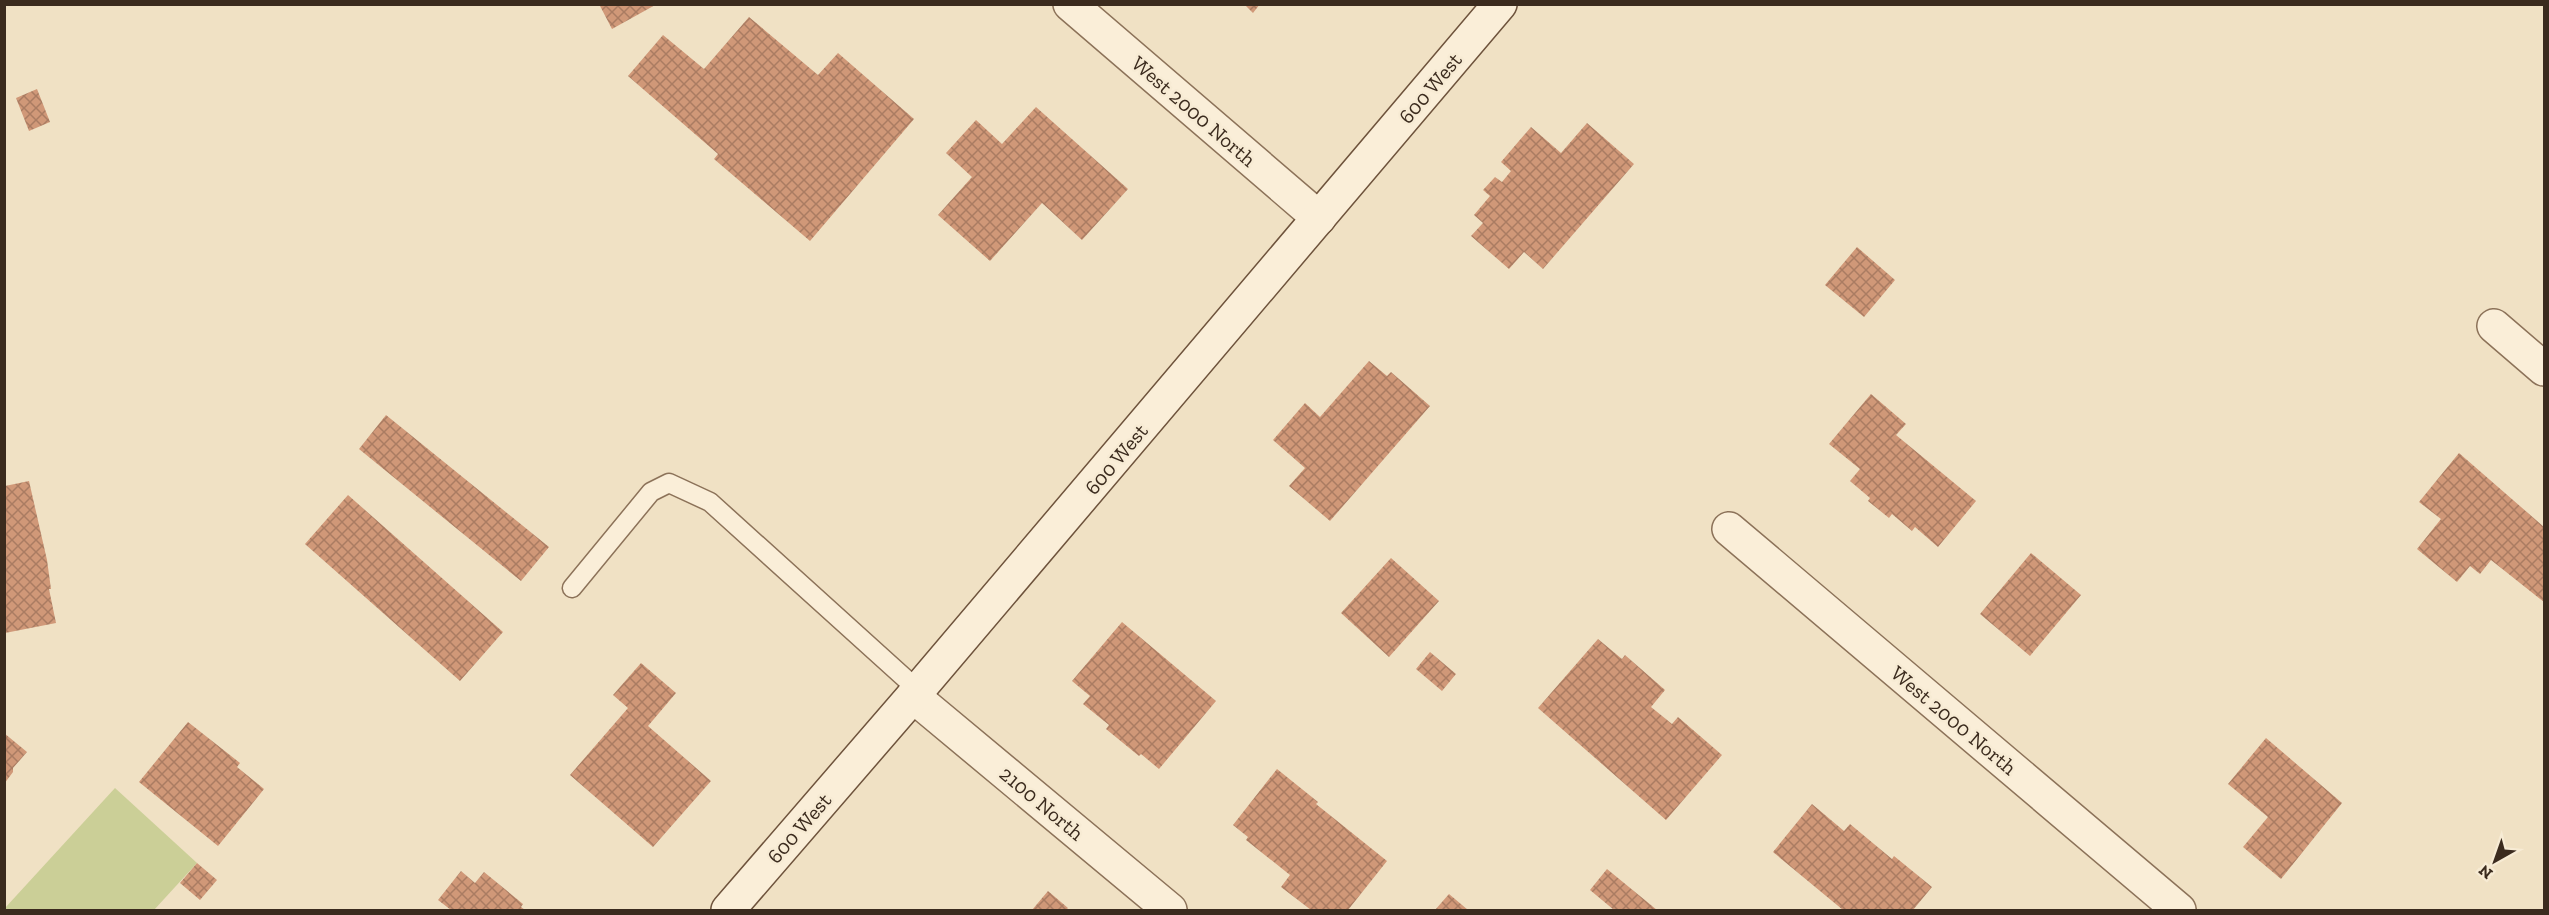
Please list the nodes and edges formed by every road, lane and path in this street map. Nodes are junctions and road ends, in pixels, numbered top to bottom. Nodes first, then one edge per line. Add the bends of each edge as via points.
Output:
1 (1070, 4) edge
2 (1500, 4) edge
3 (1318, 218) junction
4 (2494, 326) dead end
5 (2544, 369) edge
6 (1729, 529) dead end
7 (572, 588) dead end
8 (916, 693) junction
9 (728, 910) edge
10 (1170, 910) edge
11 (2179, 910) edge

1 - 3 street, West 2000 North
2 - 3 street, 600 West
3 - 8 street, 600 West
4 - 5 street
6 - 11 street, West 2000 North
7 - 8 lane via 651,492 669,483 710,502
8 - 9 street, 600 West
8 - 10 street, 2100 North

